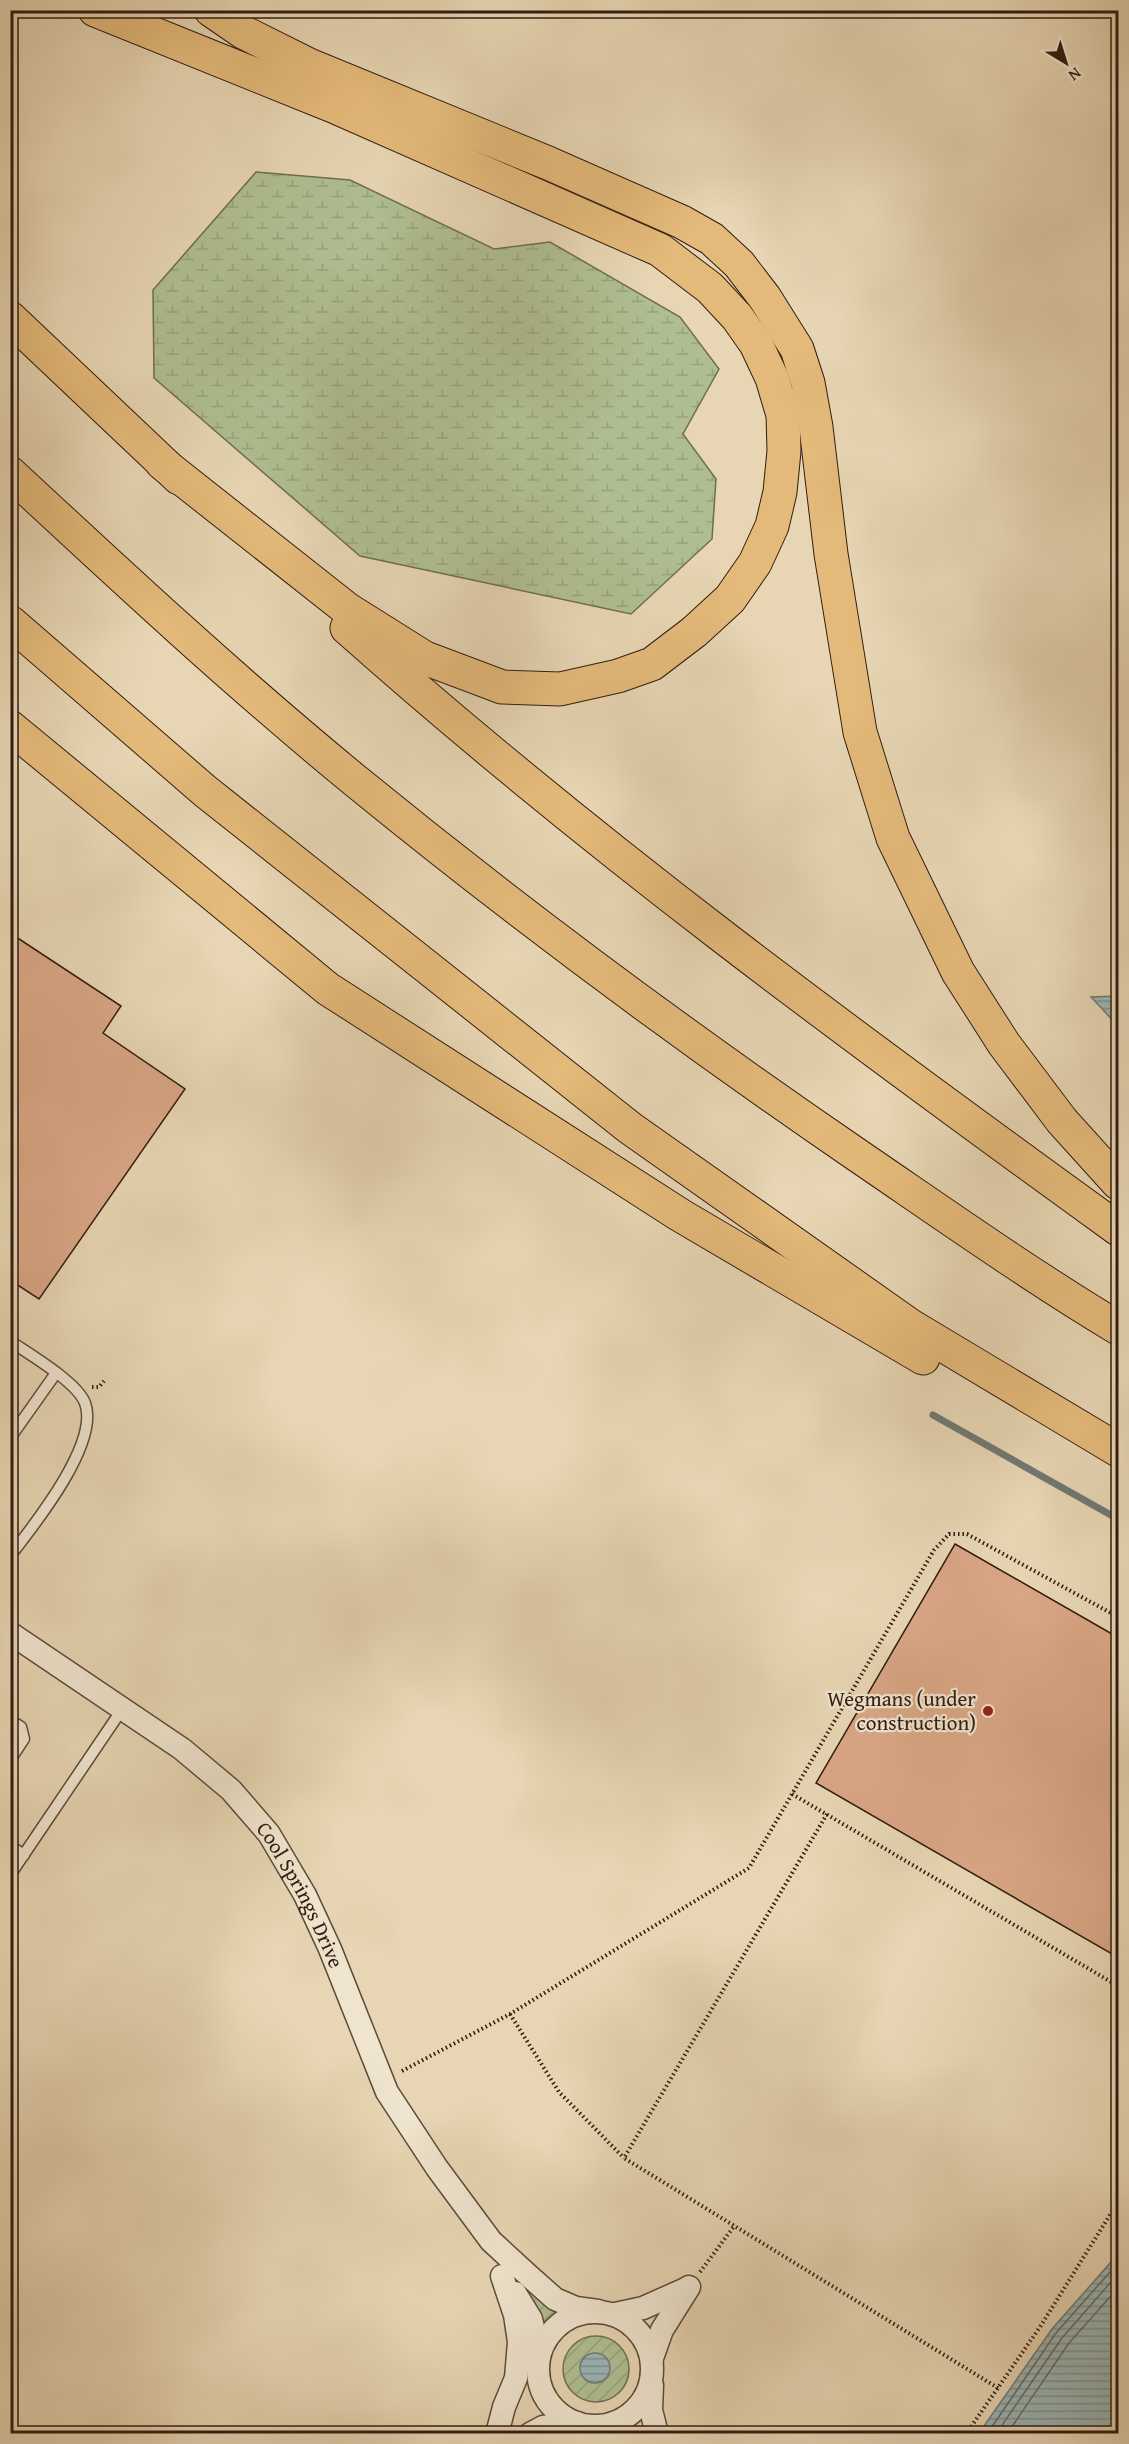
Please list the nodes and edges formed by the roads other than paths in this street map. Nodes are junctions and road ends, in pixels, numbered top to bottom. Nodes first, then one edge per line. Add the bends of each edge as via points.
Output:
1 (95, 10) edge
2 (211, 10) edge
3 (10, 318) edge
4 (162, 463) junction
5 (10, 473) edge
6 (10, 622) edge
7 (10, 727) edge
8 (1119, 1183) edge
9 (1119, 1229) edge
10 (1119, 1328) edge
11 (10, 1341) edge
12 (56, 1372) junction
13 (10, 1438) edge
14 (1119, 1450) edge
15 (1119, 1470) edge
16 (10, 1556) edge
17 (10, 1633) edge
18 (123, 1707) junction
19 (10, 1720) edge
20 (10, 1760) edge
21 (10, 1846) edge
22 (24, 1855) junction
23 (10, 1875) edge
24 (491, 2241) junction
25 (502, 2276) junction
26 (606, 2312) junction
27 (539, 2353) junction
28 (652, 2367) junction
29 (587, 2425) junction
30 (497, 2433) edge
31 (530, 2433) edge
32 (625, 2433) edge
33 (657, 2433) edge

1 - 4 highway via 333,106 660,250 710,288 737,317 756,344 772,378 783,415 780,492 772,526 755,563 730,599 652,664 560,689 502,687 425,658 347,609
2 - 8 highway via 243,32 309,65 682,222 712,239 739,264 797,349 808,383 860,732 893,838 957,972 1004,1044 1062,1121
3 - 4 highway
4 - 9 highway via 544,795 921,1086
5 - 10 highway via 181,631 351,777 531,920 739,1074 1048,1286
6 - 14 highway via 205,791 630,1128 911,1326
7 - 15 highway via 328,989 680,1215
11 - 12 lane
12 - 13 lane
12 - 16 lane via 85,1403 87,1429 73,1464
17 - 18 street, Cool Springs Drive
18 - 22 lane
18 - 24 street, Cool Springs Drive via 223,1783 269,1834 305,1894 387,2092
19 - 20 lane via 21,1727 24,1739
21 - 22 lane
22 - 23 lane
24 - 25 street, Cool Springs Drive
24 - 26 street, Cool Springs Drive via 555,2299 576,2308
25 - 27 street, Cool Springs Drive via 531,2319
25 - 30 street via 519,2342 516,2378
26 - 27 street via 579,2313 561,2322
26 - 28 street via 628,2321 639,2331 647,2343
26 - 28 street via 643,2308 689,2287 662,2330
27 - 29 street via 538,2379 548,2402 561,2415
28 - 29 street via 649,2389 634,2411 611,2424
28 - 33 street via 651,2410
29 - 31 street via 543,2427
29 - 32 street

